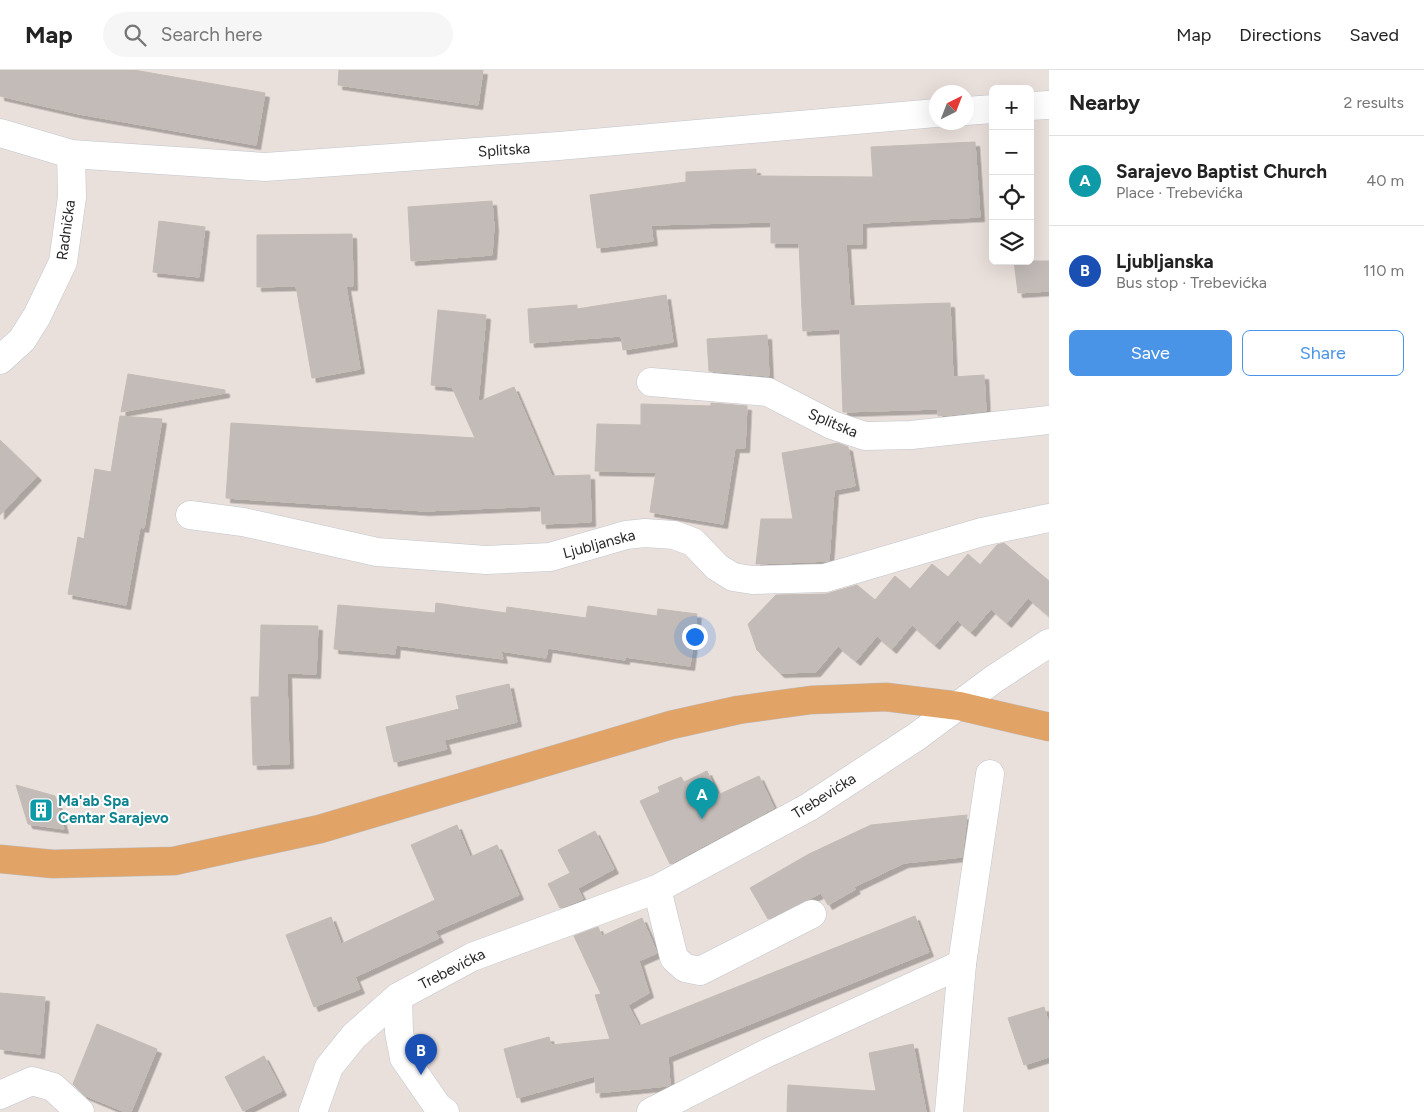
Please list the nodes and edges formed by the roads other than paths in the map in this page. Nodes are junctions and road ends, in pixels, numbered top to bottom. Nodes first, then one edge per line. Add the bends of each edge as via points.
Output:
1 (1049, 105) edge
2 (1034, 106) edge
3 (989, 109) edge
4 (974, 110) edge
5 (929, 114) edge
6 (0, 133) edge
7 (71, 154) junction
8 (0, 360) edge
9 (651, 382) dead end
10 (1049, 420) edge
11 (190, 515) dead end
12 (1049, 518) edge
13 (1049, 643) edge
14 (958, 706) junction
15 (1049, 727) edge
16 (990, 774) dead end
17 (0, 859) edge
18 (657, 889) junction
19 (812, 914) dead end
20 (962, 964) junction
21 (398, 997) junction
22 (0, 1095) edge
23 (80, 1112) edge
24 (313, 1112) edge
25 (445, 1112) edge
26 (651, 1112) edge
27 (949, 1112) edge

1 - 2 street
3 - 4 street
5 - 7 street, Splitska via 559,146 265,167
6 - 7 street
7 - 8 street, Radnička via 72,197 63,262 22,340
9 - 10 street, Splitska via 768,392 832,425 864,436
11 - 12 street, Ljubljanska via 243,522 377,552 486,560 550,557 626,535 674,535 693,542 717,567 733,577 752,580 825,578 982,532
13 - 14 street
14 - 15 main road
14 - 17 main road via 886,697 811,700 738,710 671,725 320,829 174,861 53,864
14 - 18 street, Trebevićka via 916,738 809,807
16 - 20 street
18 - 19 street via 674,958 685,968 700,971
18 - 21 street, Trebevićka via 472,957
20 - 26 street via 767,1053
20 - 27 street
21 - 24 street, Trebevićka via 354,1036 329,1066
21 - 25 street via 404,1058 438,1107
22 - 23 street via 32,1082 53,1087

